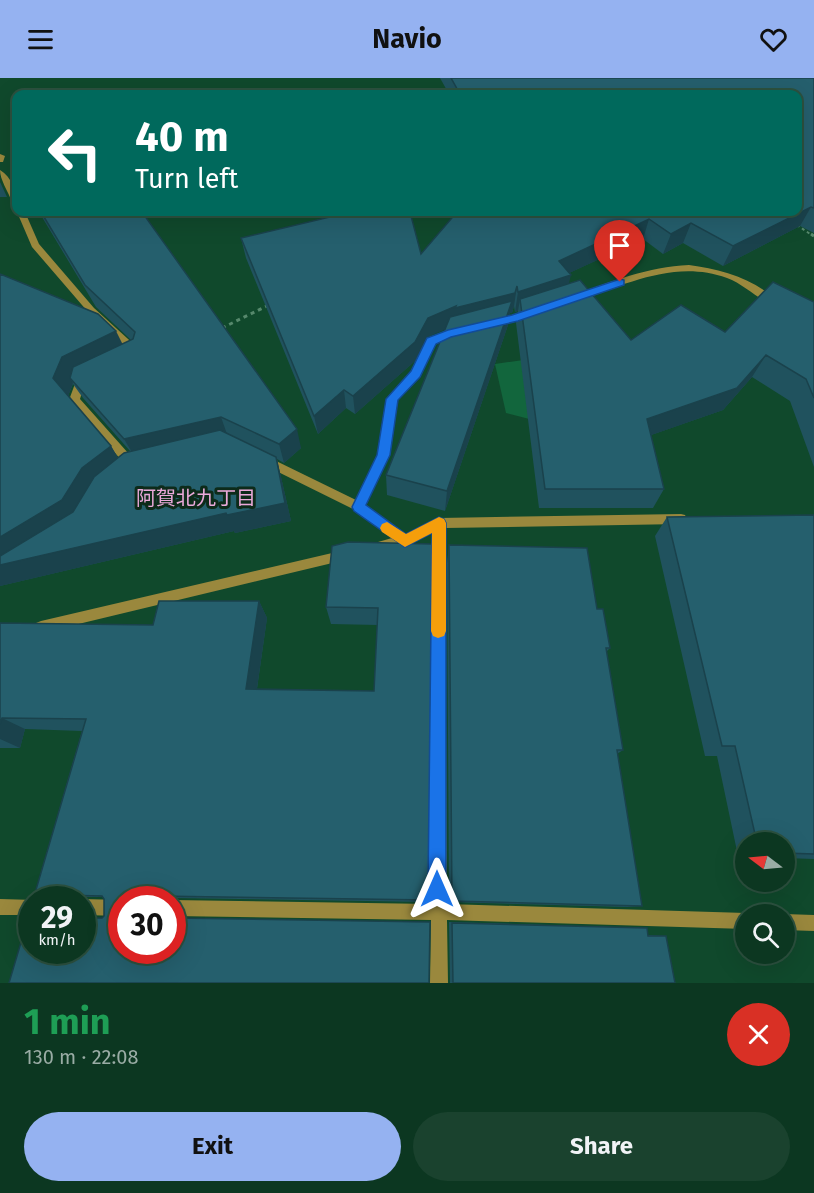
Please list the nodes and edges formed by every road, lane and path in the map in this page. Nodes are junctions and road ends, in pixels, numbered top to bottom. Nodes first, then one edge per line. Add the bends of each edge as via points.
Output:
1 (0, 172) edge
2 (12, 192) edge
3 (23, 216) edge
4 (796, 224) edge
5 (814, 236) edge
6 (567, 300) edge
7 (269, 304) edge
8 (546, 308) edge
9 (783, 309) edge
10 (481, 326) edge
11 (470, 329) edge
12 (216, 330) edge
13 (128, 360) edge
14 (99, 374) edge
15 (251, 454) edge
16 (144, 464) edge
17 (358, 507) junction
18 (697, 519) edge
19 (439, 523) junction
20 (405, 541) junction
21 (23, 631) edge
22 (0, 906) edge
23 (18, 907) edge
24 (186, 909) edge
25 (437, 912) junction
26 (735, 921) edge
27 (795, 922) edge
28 (814, 923) edge
29 (439, 983) edge

1 - 2 street
3 - 13 street via 35,245 91,310 138,355
4 - 5 path
6 - 9 street via 662,268 689,267 732,277
7 - 12 path
8 - 10 street
11 - 17 street via 431,341 416,374 392,399 383,455
14 - 16 street via 80,384 74,400 133,466
15 - 17 street
17 - 20 street
18 - 19 street
19 - 20 street
19 - 25 street
20 - 21 street
22 - 23 street
24 - 25 street
25 - 26 street
25 - 29 street
27 - 28 street

